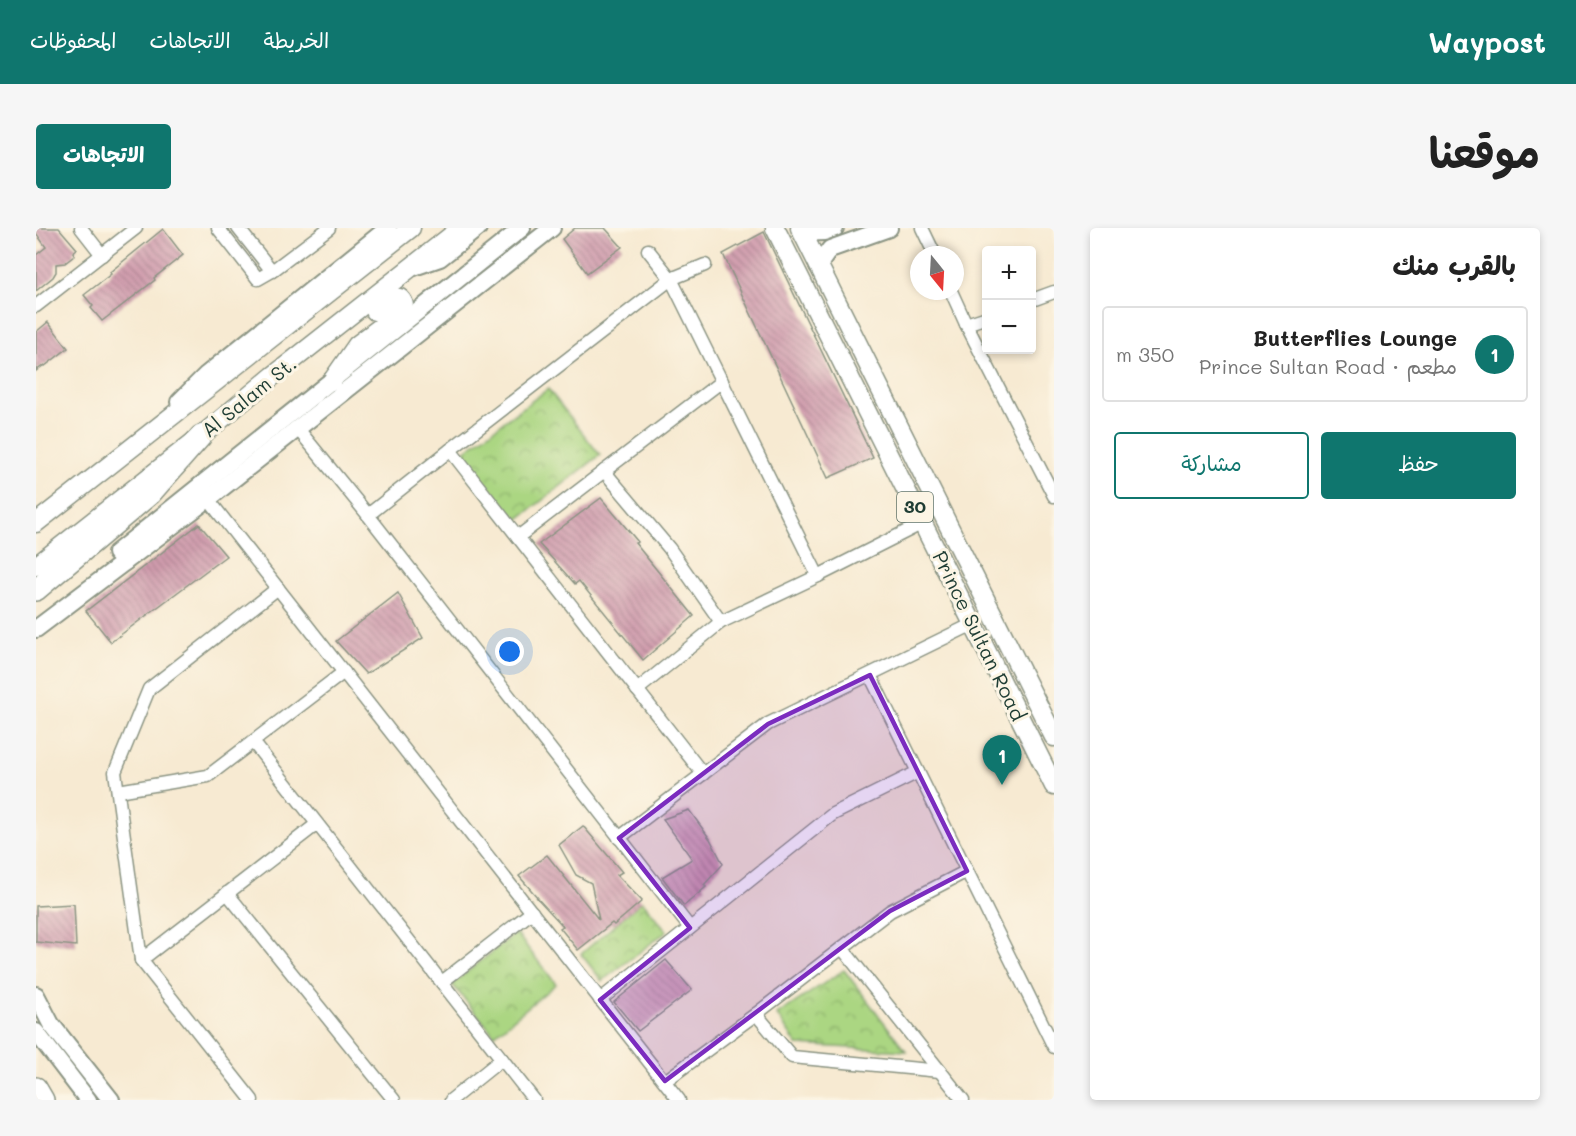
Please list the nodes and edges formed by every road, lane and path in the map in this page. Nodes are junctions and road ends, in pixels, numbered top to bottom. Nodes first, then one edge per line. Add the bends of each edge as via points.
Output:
1 (81, 228) edge
2 (136, 228) edge
3 (218, 228) edge
4 (238, 228) edge
5 (329, 228) edge
6 (388, 228) edge
7 (411, 228) edge
8 (461, 228) edge
9 (478, 228) edge
10 (522, 228) edge
11 (552, 228) edge
12 (775, 228) edge
13 (835, 228) edge
14 (889, 228) edge
15 (922, 228) edge
16 (801, 231) edge
17 (931, 246) edge
18 (648, 250) dead end
19 (102, 255) junction
20 (705, 265) dead end
21 (818, 266) junction
22 (413, 267) junction
23 (272, 271) junction
24 (671, 279) junction
25 (1054, 292) edge
26 (1036, 299) edge
27 (955, 300) edge
28 (36, 306) edge
29 (982, 319) edge
30 (966, 324) junction
31 (273, 376) junction
32 (332, 381) junction
33 (722, 381) junction
34 (298, 429) junction
35 (201, 436) junction
36 (131, 447) junction
37 (450, 450) junction
38 (604, 471) junction
39 (1054, 496) edge
40 (208, 499) junction
41 (368, 515) junction
42 (36, 523) edge
43 (923, 523) junction
44 (518, 537) junction
45 (125, 562) junction
46 (36, 566) edge
47 (818, 576) junction
48 (278, 588) junction
49 (36, 590) edge
50 (721, 622) junction
51 (973, 624) junction
52 (36, 629) edge
53 (344, 672) junction
54 (870, 675) junction
55 (637, 690) junction
56 (1049, 717) edge
57 (1054, 737) edge
58 (253, 742) junction
59 (918, 772) junction
60 (703, 774) junction
61 (1054, 786) edge
62 (118, 791) junction
63 (317, 824) junction
64 (619, 838) junction
65 (967, 871) junction
66 (227, 893) junction
67 (532, 912) junction
68 (690, 928) junction
69 (842, 948) junction
70 (141, 960) junction
71 (442, 982) junction
72 (36, 995) edge
73 (600, 1000) junction
74 (756, 1014) junction
75 (36, 1032) edge
76 (1054, 1047) edge
77 (502, 1059) junction
78 (940, 1071) junction
79 (664, 1081) junction
80 (36, 1088) edge
81 (43, 1100) edge
82 (88, 1100) edge
83 (111, 1100) edge
84 (252, 1100) edge
85 (394, 1100) edge
86 (452, 1100) edge
87 (534, 1100) edge
88 (679, 1100) edge
89 (963, 1100) edge

1 - 19 street
2 - 19 street
3 - 23 street via 258,279
4 - 23 street
5 - 23 street
6 - 36 main road via 206,375
7 - 36 main road, Al Salam St.
8 - 22 main road, Al Salam St.
9 - 22 main road via 440,258
10 - 32 main road
11 - 34 main road
12 - 43 main road, Prince Sultan Road / 30
13 - 16 main road via 824,232
14 - 21 main road via 831,249
15 - 17 street
16 - 21 main road, Prince Sultan Road / 30
18 - 24 street
19 - 28 street
20 - 24 street
21 - 56 main road, Prince Sultan Road / 30
22 - 31 main road, Al Salam St.
24 - 33 street
24 - 37 street
25 - 26 street
27 - 30 street
29 - 30 street
30 - 39 street
31 - 32 main road via 338,339 392,298 400,298 402,311 357,345
31 - 35 main road, Al Salam St.
32 - 45 main road via 116,553
33 - 38 street
33 - 47 street
34 - 40 main road
34 - 41 street
35 - 46 main road, Al Salam St.
35 - 49 highway via 150,494
36 - 42 main road, Al Salam St.
37 - 41 street
37 - 44 street
38 - 44 street
38 - 50 street via 669,548
40 - 45 main road
40 - 48 street
41 - 64 street
43 - 47 street
43 - 51 main road, Prince Sultan Road / 30
44 - 55 street
45 - 52 main road
47 - 50 street
48 - 53 street
48 - 62 street via 149,689 115,772
50 - 55 street
51 - 54 street
51 - 61 main road, Prince Sultan Road / 30
53 - 58 street
53 - 67 street
54 - 59 street
54 - 60 street via 768,724
55 - 60 street
56 - 57 main road, Prince Sultan Road / 30
58 - 62 street via 208,776
58 - 63 street
59 - 65 street
59 - 68 street via 833,814
60 - 64 street
62 - 70 street
63 - 66 street
63 - 71 street
64 - 68 street
65 - 69 street via 890,911
65 - 76 street
66 - 70 street
66 - 85 street
67 - 71 street
67 - 73 street
68 - 73 street
69 - 74 street
69 - 78 street
70 - 84 street
71 - 77 street
72 - 83 main road via 51,1024
73 - 79 street
74 - 78 street via 792,1057
74 - 79 street
75 - 82 main road
77 - 86 street
77 - 87 street
78 - 89 street
79 - 88 street
80 - 81 highway

